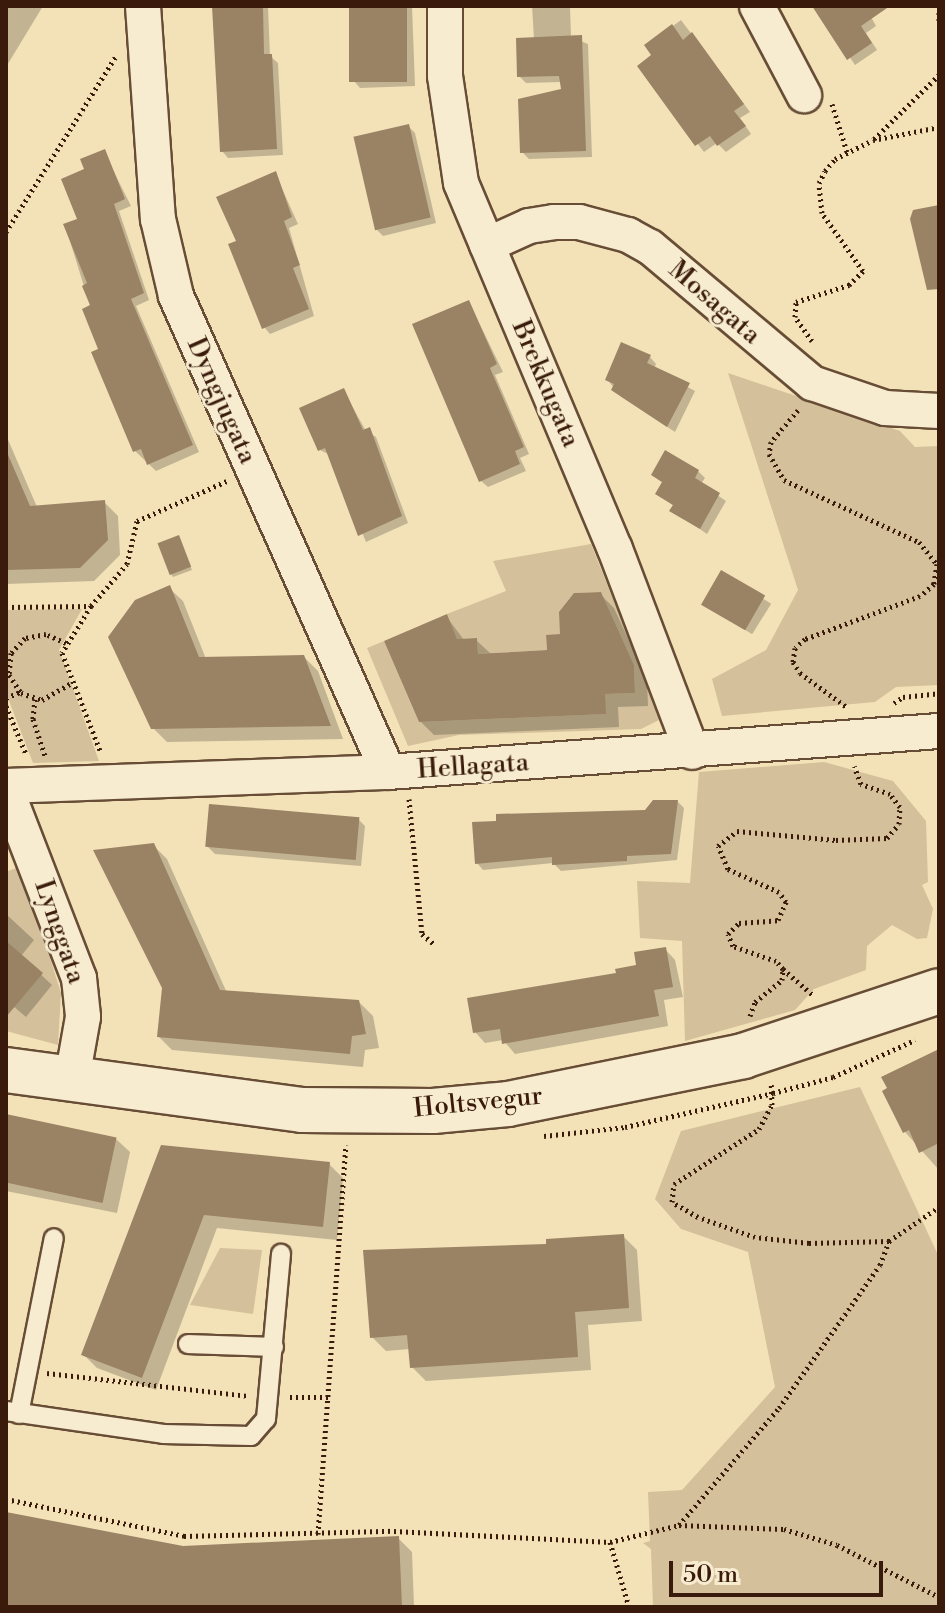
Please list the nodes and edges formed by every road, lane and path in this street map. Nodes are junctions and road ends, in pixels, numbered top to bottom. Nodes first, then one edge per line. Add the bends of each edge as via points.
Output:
1 (445, 6) edge
2 (757, 6) edge
3 (144, 8) edge
4 (939, 12) edge
5 (939, 23) edge
6 (939, 75) edge
7 (804, 95) joint
8 (873, 140) dead end
9 (847, 152) dead end
10 (6, 232) edge
11 (487, 245) junction
12 (939, 411) edge
13 (208, 488) dead end
14 (91, 606) junction
15 (6, 607) edge
16 (66, 643) junction
17 (72, 683) junction
18 (20, 692) junction
19 (6, 698) edge
20 (35, 699) junction
21 (6, 706) edge
22 (939, 731) edge
23 (856, 739) junction
24 (692, 752) junction
25 (29, 761) dead end
26 (106, 766) dead end
27 (51, 767) dead end
28 (397, 772) junction
29 (6, 787) edge
30 (434, 944) dead end
31 (939, 991) edge
32 (758, 1052) junction
33 (6, 1070) edge
34 (72, 1079) junction
35 (346, 1145) dead end
36 (939, 1207) edge
37 (54, 1238) dead end
38 (889, 1241) junction
39 (281, 1254) dead end
40 (188, 1344) dead end
41 (274, 1347) junction
42 (28, 1370) junction
43 (269, 1397) junction
44 (329, 1397) junction
45 (13, 1413) edge
46 (6, 1499) edge
47 (679, 1525) junction
48 (318, 1534) junction
49 (610, 1542) junction
50 (939, 1597) edge
51 (629, 1607) edge

1 - 11 street, Brekkugata via 451,137 461,183
2 - 7 street
3 - 10 path
3 - 28 street, Dyngjugata via 158,219 176,296
4 - 5 path
6 - 8 path
7 - 9 path via 827,94
11 - 12 street, Mosagata via 529,226 554,222 579,222 628,235 670,263 812,383 885,408
11 - 24 street, Brekkugata via 615,549
13 - 14 path via 137,521 127,564
14 - 15 path
14 - 16 path
16 - 17 path via 62,653
16 - 18 path via 36,634 17,644 9,675
17 - 20 path via 53,698
17 - 26 path
18 - 19 path
18 - 20 path
20 - 27 path via 35,732
21 - 25 path
22 - 23 street, Hellagata
23 - 24 street, Hellagata
23 - 32 path via 857,779 896,800 901,816 895,832 879,841 737,831 718,846 728,869 779,892 786,902 778,920 739,923 728,934 733,946 776,961 783,969 782,980 750,1012
24 - 28 street, Hellagata
28 - 29 street, Hellagata
28 - 30 path via 422,934
29 - 34 street, Lynggata via 79,978 83,1017
31 - 32 street, Holtsvegur
32 - 34 street, Holtsvegur via 508,1104 433,1111 302,1110
32 - 38 path via 773,1093 767,1117 748,1137 674,1184 672,1202 755,1237 809,1243
33 - 34 street, Holtsvegur
35 - 44 path
36 - 38 path
37 - 42 lane
38 - 47 path via 880,1265 779,1408
39 - 41 lane
40 - 41 lane
41 - 43 lane
42 - 43 path via 148,1389
42 - 45 lane
43 - 44 path
43 - 45 lane via 263,1430 235,1439
44 - 48 path
46 - 48 path via 184,1536
47 - 49 path
47 - 50 path via 784,1529 837,1545
48 - 49 path via 394,1531
49 - 51 path

